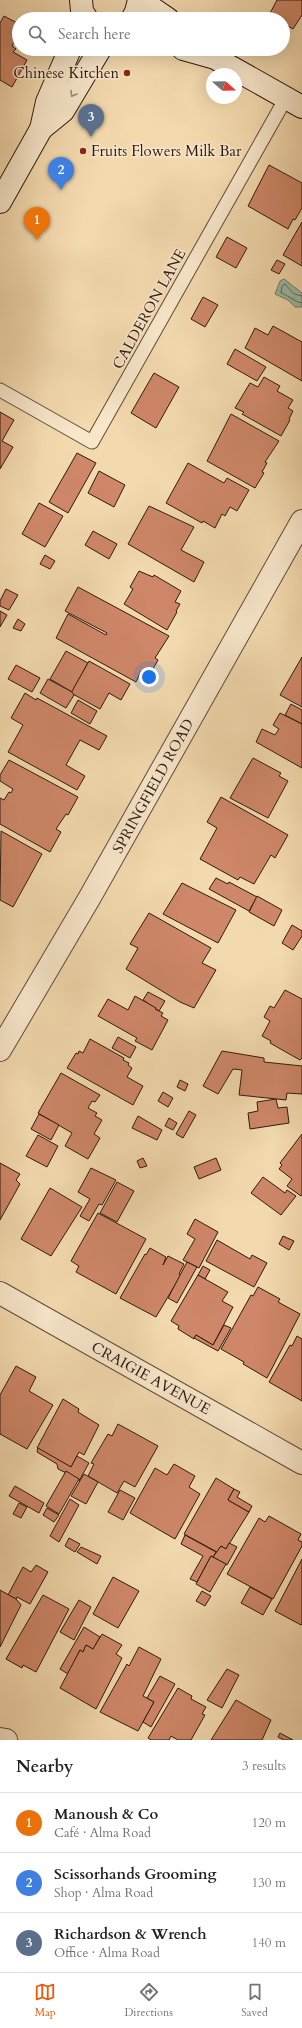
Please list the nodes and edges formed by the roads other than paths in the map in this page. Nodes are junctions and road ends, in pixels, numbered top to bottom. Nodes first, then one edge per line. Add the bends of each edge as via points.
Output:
1 (140, 0) edge
2 (136, 12) edge
3 (158, 12) edge
4 (67, 56) edge
5 (96, 56) edge
6 (216, 56) edge
7 (294, 103) edge
8 (41, 129) junction
9 (0, 202) edge
10 (0, 390) edge
11 (302, 521) edge
12 (296, 545) edge
13 (0, 1050) edge
14 (0, 1293) edge
15 (302, 1463) edge
16 (0, 1739) edge
17 (6, 1740) edge

1 - 2 street
1 - 3 street
4 - 8 street via 47,102
5 -> 8 street via 63,111
6 - 7 street
7 - 10 lane, CALDERON LANE via 92,442
8 - 9 street
11 - 12 street, SPRINGFIELD ROAD
12 - 13 street, SPRINGFIELD ROAD
14 - 15 street, CRAIGIE AVENUE
16 - 17 street

